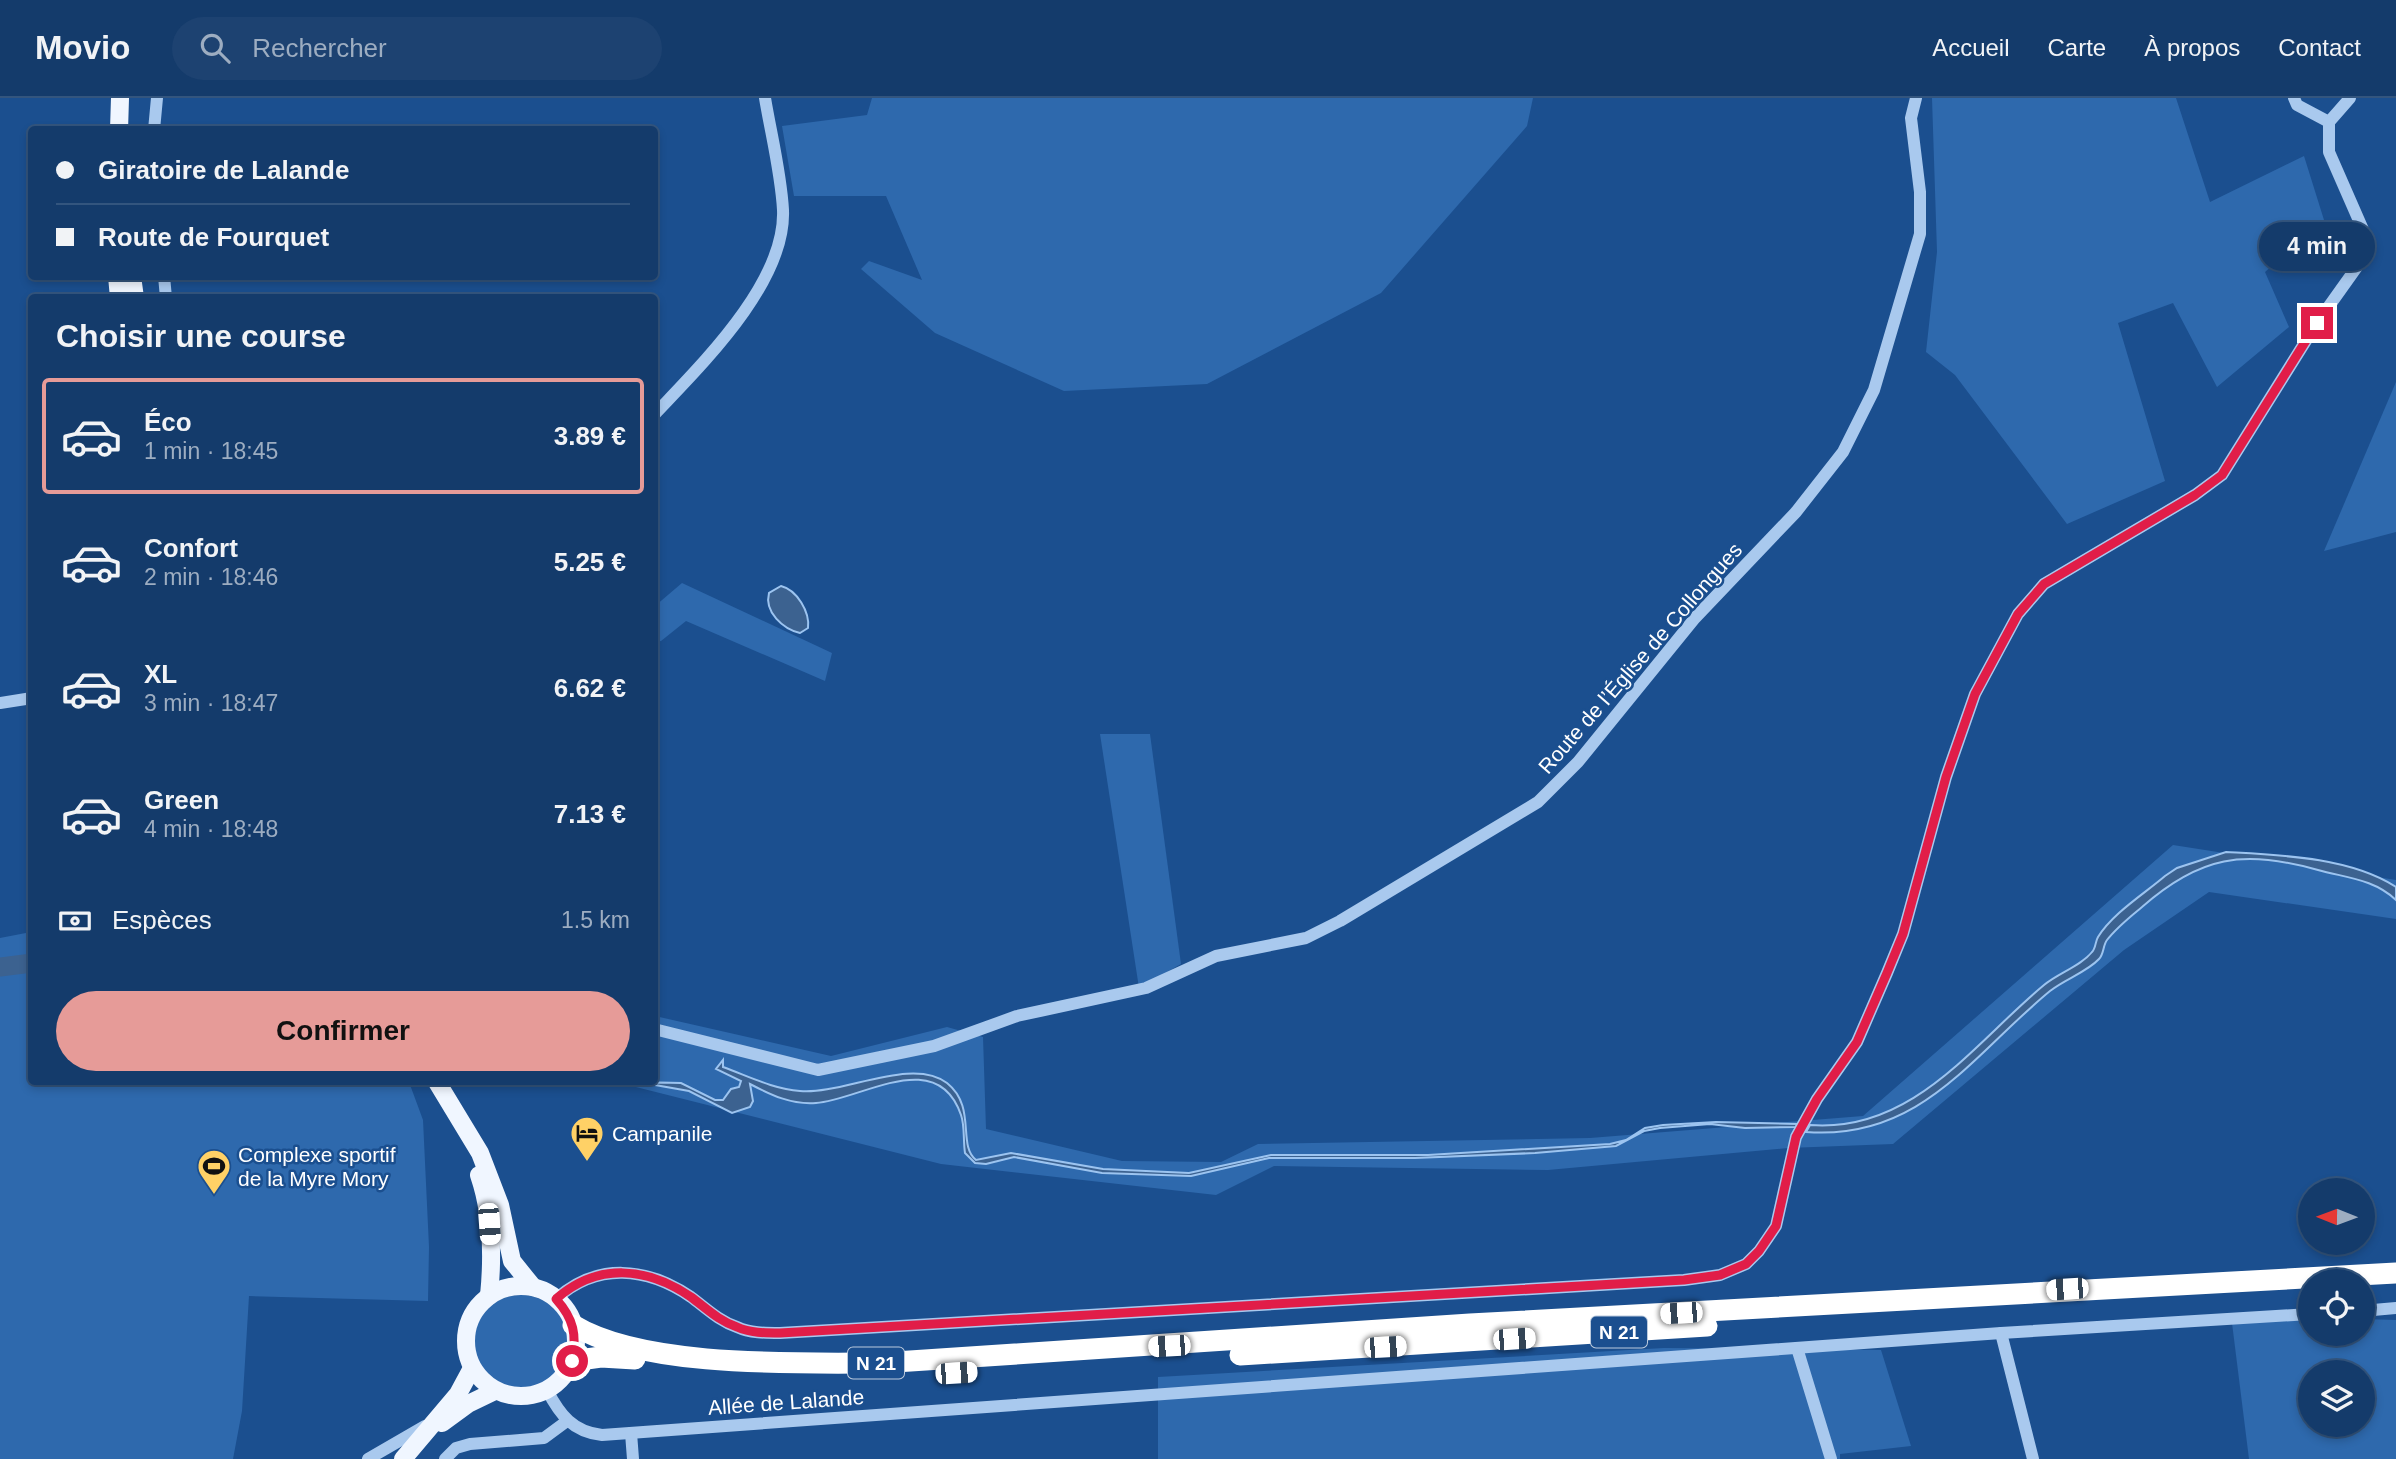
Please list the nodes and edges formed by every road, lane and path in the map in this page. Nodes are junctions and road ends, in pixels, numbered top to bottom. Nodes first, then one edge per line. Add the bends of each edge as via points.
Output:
1 (120, 98) edge
2 (158, 98) edge
3 (765, 98) edge
4 (1916, 98) edge
5 (2294, 98) edge
6 (2350, 98) edge
7 (2329, 122) junction
8 (119, 126) edge
9 (154, 126) edge
10 (658, 411) edge
11 (28, 699) edge
12 (0, 703) edge
13 (658, 1030) edge
14 (439, 1085) edge
15 (457, 1116) junction
16 (2396, 1273) edge
17 (533, 1287) junction
18 (2375, 1287) edge
19 (2396, 1287) edge
20 (2298, 1290) edge
21 (489, 1296) junction
22 (556, 1299) junction
23 (2396, 1308) edge
24 (2375, 1310) edge
25 (2298, 1315) edge
26 (573, 1325) junction
27 (2001, 1333) junction
28 (1797, 1348) junction
29 (572, 1361) junction
30 (472, 1368) junction
31 (547, 1390) junction
32 (495, 1391) junction
33 (437, 1419) junction
34 (567, 1421) junction
35 (631, 1433) junction
36 (417, 1442) junction
37 (368, 1459) edge
38 (403, 1459) edge
39 (445, 1459) edge
40 (633, 1459) edge
41 (1831, 1459) edge
42 (2033, 1459) edge

1 - 8 main road
2 - 9 street
3 - 10 street via 783,208 775,254 728,332
4 - 13 street, Route de l’Église de Collongues via 1911,118 1920,234 1874,390 1843,452 1796,512 1695,618 1578,762 1538,802 1306,938 1216,956 1146,988 1017,1016 934,1046 818,1070
5 - 7 street via 2297,105
6 - 7 street
7 - 22 street via 2329,152 2364,232 2364,257 2222,475 2044,584 2018,614 1975,694 1946,777 1903,934 1887,973 1857,1042 1796,1137 1776,1226 1746,1264 1720,1275 1684,1280 805,1332 760,1333 738,1328 649,1275 588,1277
11 - 12 street
14 - 15 main road
15 - 17 main road via 491,1179 512,1261
15 - 21 main road via 482,1183 492,1267
16 - 26 highway, N 21 via 1470,1324 880,1363 792,1363 656,1352 594,1338
17 - 21 main road via 517,1286
17 - 22 main road
18 - 19 highway
20 - 29 highway, N 21 via 880,1377 786,1375 618,1357
21 - 30 main road via 468,1323 465,1340
22 - 26 main road
23 - 24 street
25 - 27 street, Allée de Lalande
26 - 29 main road
27 - 28 street, Allée de Lalande
27 - 42 street
28 - 35 street, Allée de Lalande
28 - 41 street
29 - 31 main road
30 - 32 main road
30 - 33 main road
31 - 32 main road via 524,1397
31 - 34 street
32 - 36 main road via 468,1404
33 - 36 main road
33 - 37 street
34 - 35 street, Allée de Lalande via 589,1433
34 - 39 street via 544,1438 470,1444 456,1448
35 - 40 street
36 - 38 main road

